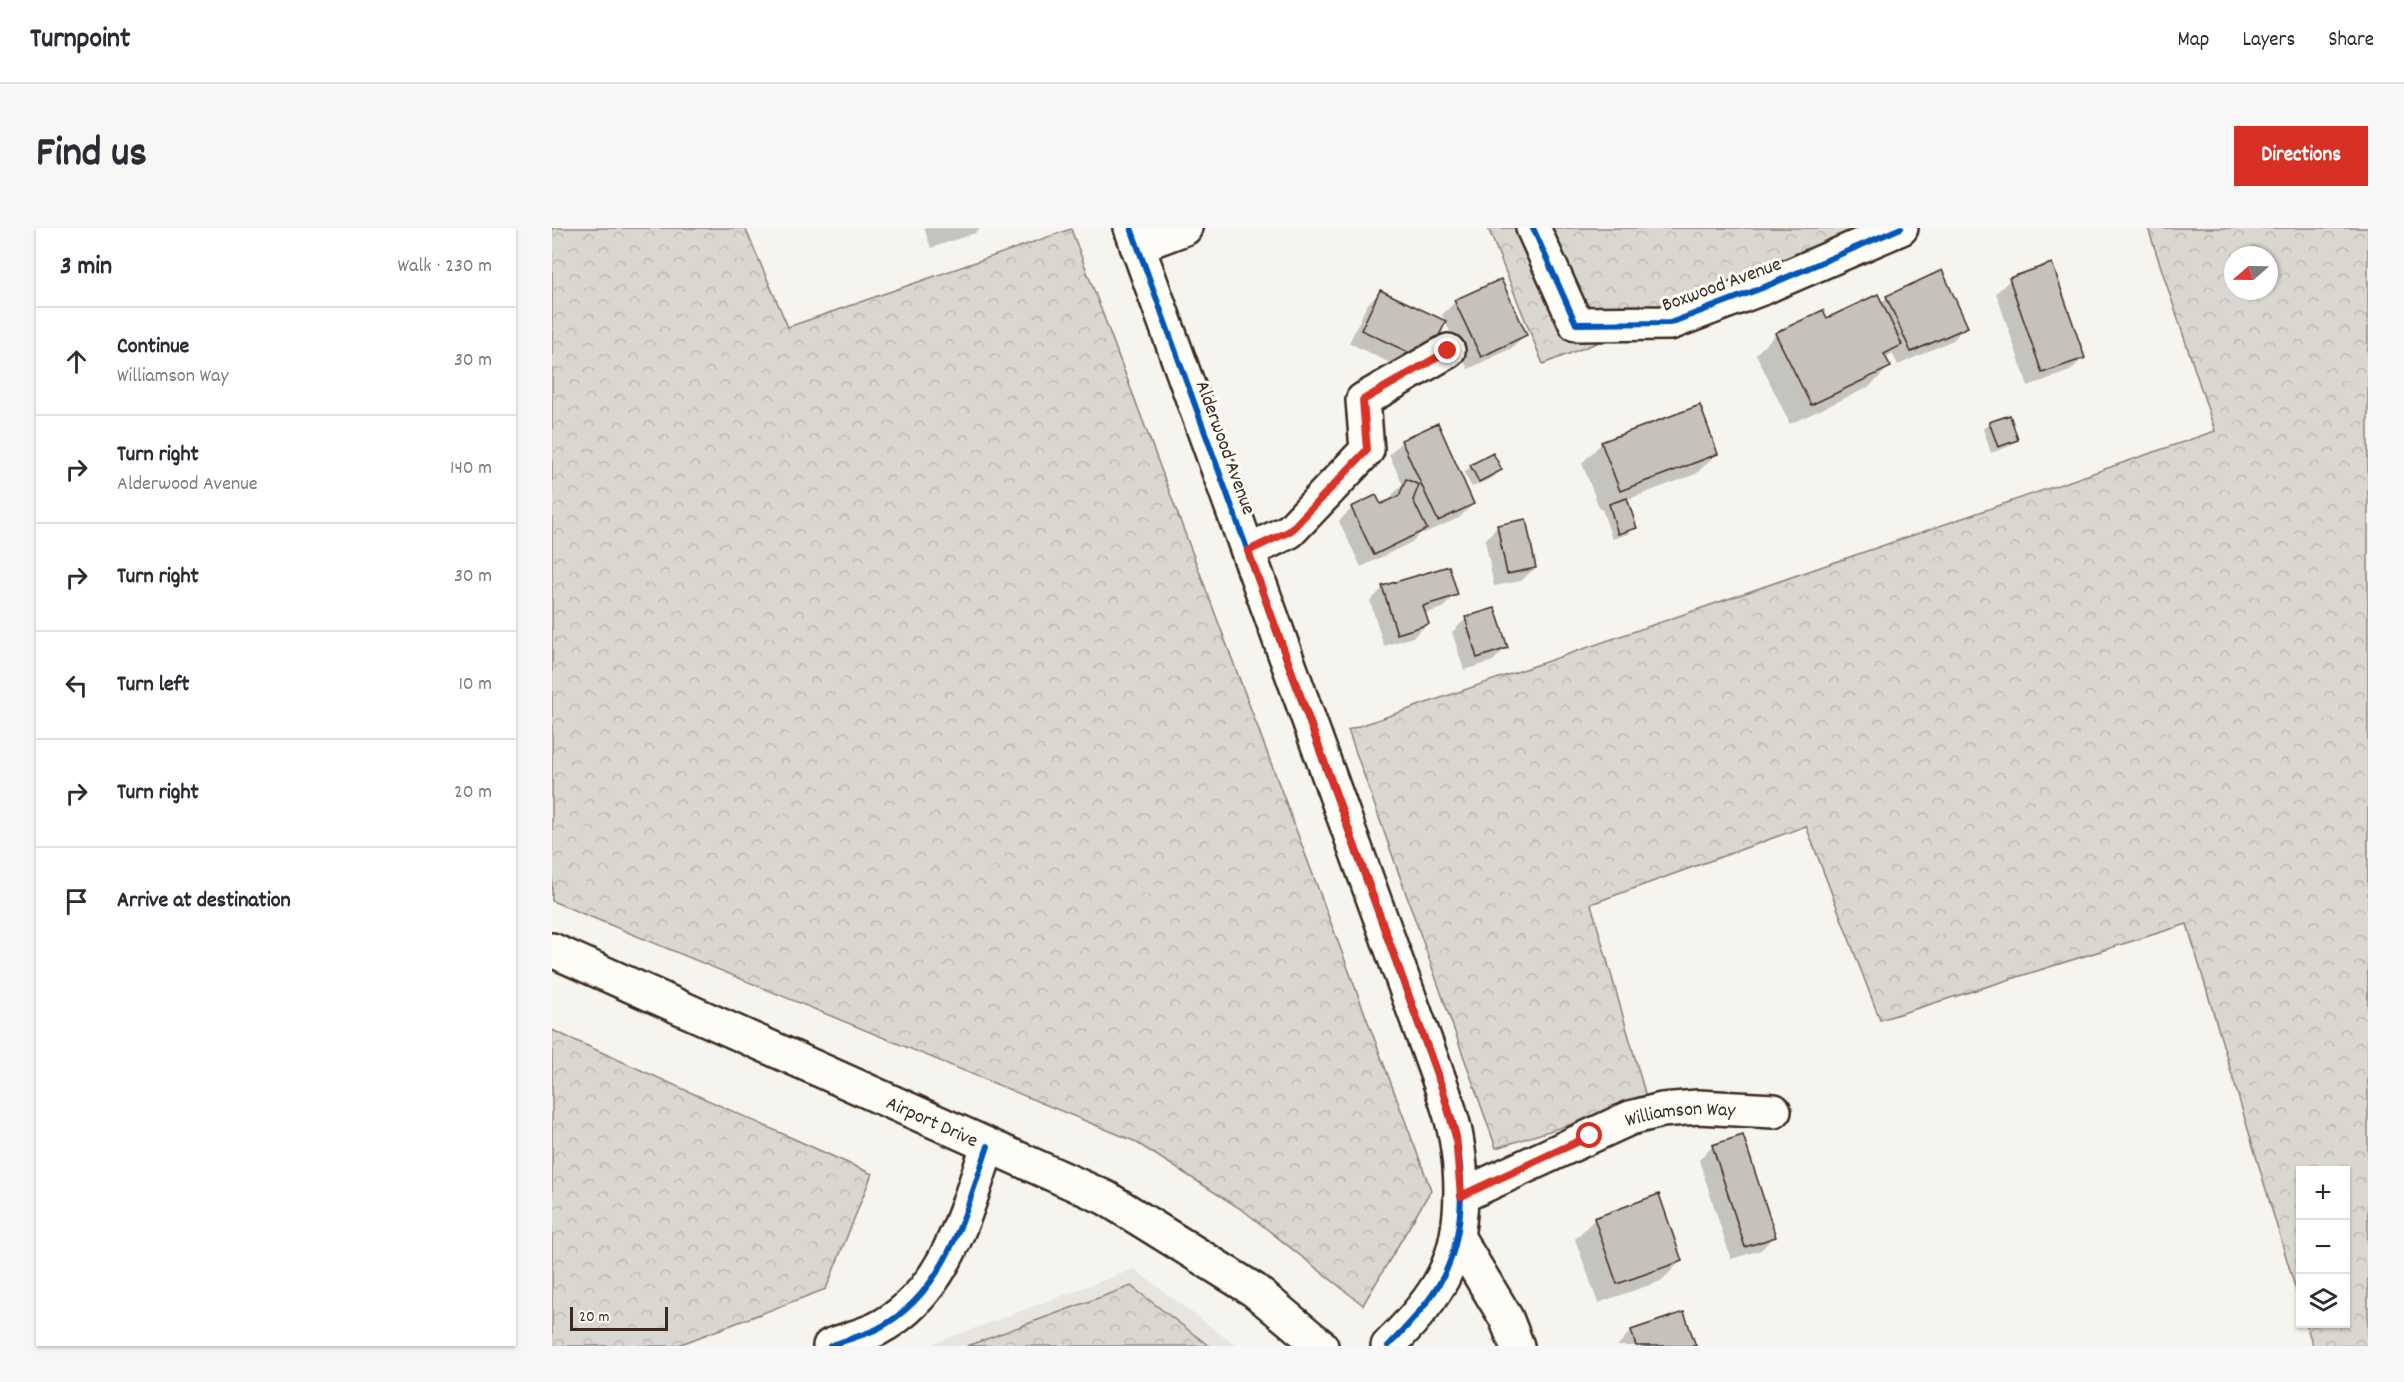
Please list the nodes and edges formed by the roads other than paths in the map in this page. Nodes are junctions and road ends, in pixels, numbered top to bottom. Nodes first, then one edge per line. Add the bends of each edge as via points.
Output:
1 (1185, 228) edge
2 (1533, 228) edge
3 (1901, 228) edge
4 (1134, 237) edge
5 (1448, 351) dead end
6 (1248, 551) junction
7 (552, 950) edge
8 (1774, 1111) dead end
9 (988, 1146) junction
10 (1461, 1196) junction
11 (1458, 1238) junction
12 (830, 1346) edge
13 (1321, 1346) edge
14 (1388, 1346) edge
15 (1517, 1346) edge

1 - 4 street
2 - 3 street, Boxwood Avenue via 1576,324 1588,324 1670,323
4 - 6 street, Alderwood Avenue
5 - 6 street via 1363,400 1367,450 1290,531
6 - 10 street, Alderwood Avenue via 1442,1088 1456,1137
7 - 9 street, Airport Drive
8 - 10 street, Williamson Way via 1698,1107 1630,1118
9 - 12 street via 953,1246 919,1299 878,1328
9 - 13 street, Airport Drive via 1106,1198 1254,1290
10 - 11 street, Alderwood Avenue
11 - 14 street, Alderwood Avenue via 1443,1278
11 - 15 street via 1506,1318

